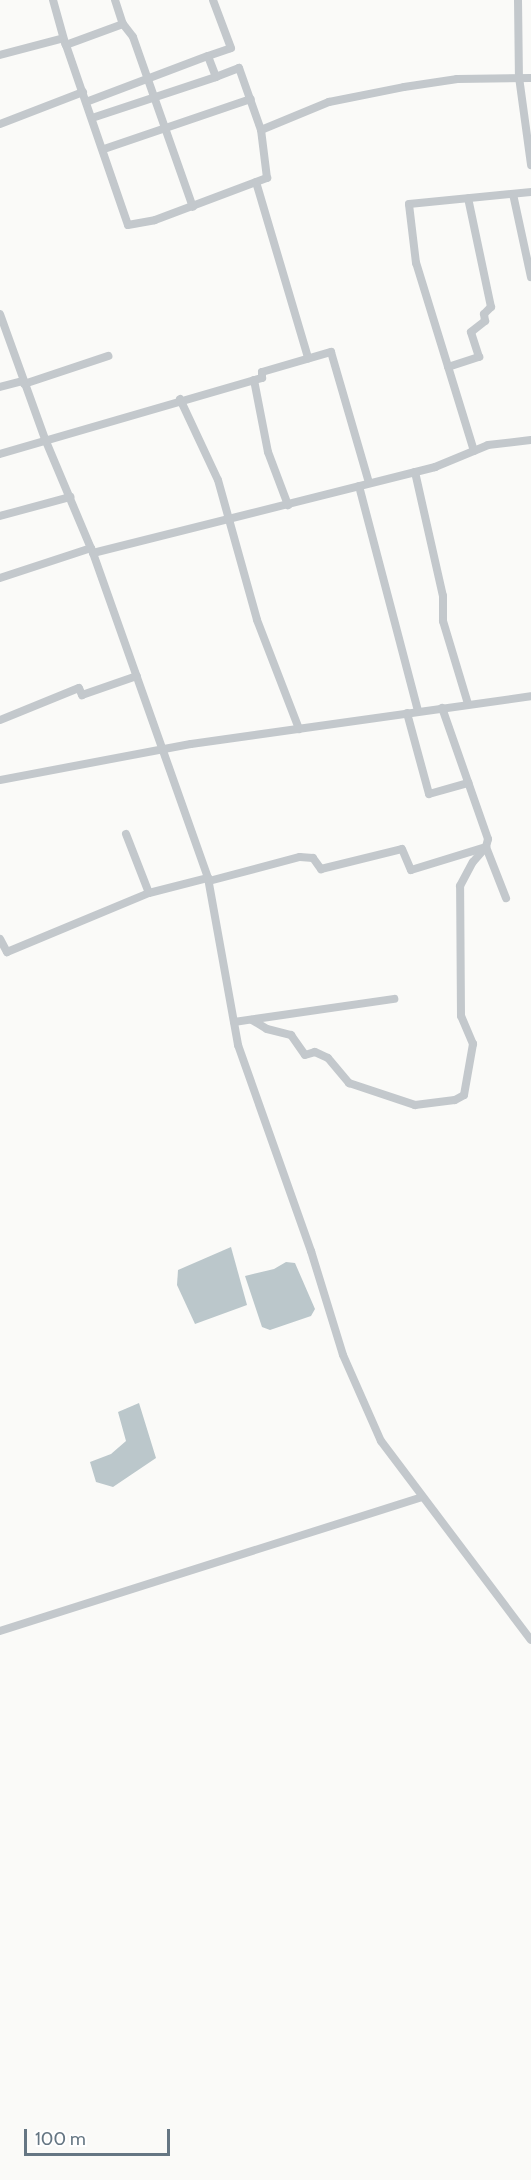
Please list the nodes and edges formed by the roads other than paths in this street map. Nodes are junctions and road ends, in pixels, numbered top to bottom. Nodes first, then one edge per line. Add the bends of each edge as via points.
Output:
1 (52, 0) edge
2 (115, 0) edge
3 (213, 0) edge
4 (518, 0) edge
5 (123, 24) junction
6 (63, 42) junction
7 (0, 55) edge
8 (208, 56) junction
9 (216, 77) junction
10 (519, 77) junction
11 (531, 78) edge
12 (146, 79) junction
13 (83, 92) junction
14 (153, 98) junction
15 (251, 99) junction
16 (86, 102) junction
17 (92, 118) junction
18 (0, 124) edge
19 (166, 128) junction
20 (261, 130) junction
21 (104, 149) junction
22 (531, 165) edge
23 (256, 182) junction
24 (531, 192) edge
25 (513, 194) junction
26 (468, 198) junction
27 (193, 207) junction
28 (531, 277) edge
29 (0, 314) edge
30 (2, 332) edge
31 (108, 356) dead end
32 (308, 358) junction
33 (448, 367) junction
34 (254, 380) junction
35 (24, 382) junction
36 (0, 387) edge
37 (180, 399) junction
38 (45, 439) junction
39 (531, 440) edge
40 (474, 451) junction
41 (0, 454) edge
42 (414, 472) junction
43 (369, 483) junction
44 (358, 486) junction
45 (70, 497) junction
46 (288, 505) junction
47 (0, 516) edge
48 (228, 520) junction
49 (92, 550) junction
50 (0, 578) edge
51 (137, 676) junction
52 (531, 696) edge
53 (468, 704) junction
54 (442, 708) junction
55 (418, 711) junction
56 (407, 712) junction
57 (0, 720) edge
58 (299, 729) junction
59 (166, 751) junction
60 (0, 780) edge
61 (468, 783) junction
62 (126, 834) dead end
63 (486, 847) junction
64 (209, 880) junction
65 (149, 893) junction
66 (506, 898) dead end
67 (0, 939) edge
68 (394, 999) dead end
69 (252, 1020) junction
70 (234, 1022) junction
71 (422, 1497) junction
72 (0, 1632) edge
73 (531, 1640) edge

1 - 6 street
2 - 5 street
3 - 8 street via 231,48
4 - 10 street
5 - 6 street
5 - 12 street via 133,37
6 - 7 street
6 - 13 street
8 - 9 street
8 - 12 street
9 - 14 street
9 - 15 street via 239,68
10 - 11 street
10 - 20 street via 457,79 329,102
10 - 22 street
12 - 14 street
12 - 16 street
13 - 16 street
13 - 18 street
14 - 17 street
14 - 19 street
15 - 19 street
15 - 20 street
16 - 17 street
17 - 21 street
19 - 21 street
19 - 27 street
20 - 23 street via 267,178
21 - 27 street via 128,225
23 - 27 street
23 - 32 street
24 - 25 street
25 - 26 street
25 - 28 street
26 - 33 street via 491,307 484,314 485,321 471,332 479,357
26 - 33 street via 408,204 416,263
29 - 30 street
30 - 35 street
31 - 35 street
32 - 34 street via 262,372 262,378
32 - 43 street via 331,352
33 - 40 street
34 - 37 street
34 - 46 street via 268,452
35 - 36 street
35 - 38 street
37 - 38 street
37 - 48 street via 218,480
38 - 41 street
38 - 45 street
39 - 40 street
40 - 42 street
42 - 43 street
42 - 53 street via 443,596 443,621
43 - 44 street
44 - 46 street
44 - 55 street
45 - 47 street
45 - 49 street
46 - 48 street
48 - 49 street
48 - 58 street via 257,620
49 - 50 street
49 - 51 street
51 - 57 street via 82,695 79,688
51 - 59 street
52 - 53 street
53 - 54 street
54 - 55 street
54 - 61 street
55 - 56 street
56 - 58 street
56 - 61 street via 429,794
58 - 59 street
59 - 60 street
59 - 64 street
61 - 63 street via 488,839
62 - 65 street
63 - 64 street via 411,870 402,849 321,869 313,858 300,857
63 - 66 street
63 - 69 street via 472,862 460,886 461,1016 472,1044 464,1095 415,1105 349,1083 328,1058 315,1052 306,1055 291,1035 267,1029
64 - 65 street
64 - 70 street
65 - 67 street via 6,952
68 - 69 street
69 - 70 street
70 - 71 street via 238,1045 310,1246 343,1355 381,1441
71 - 72 street
71 - 73 street

